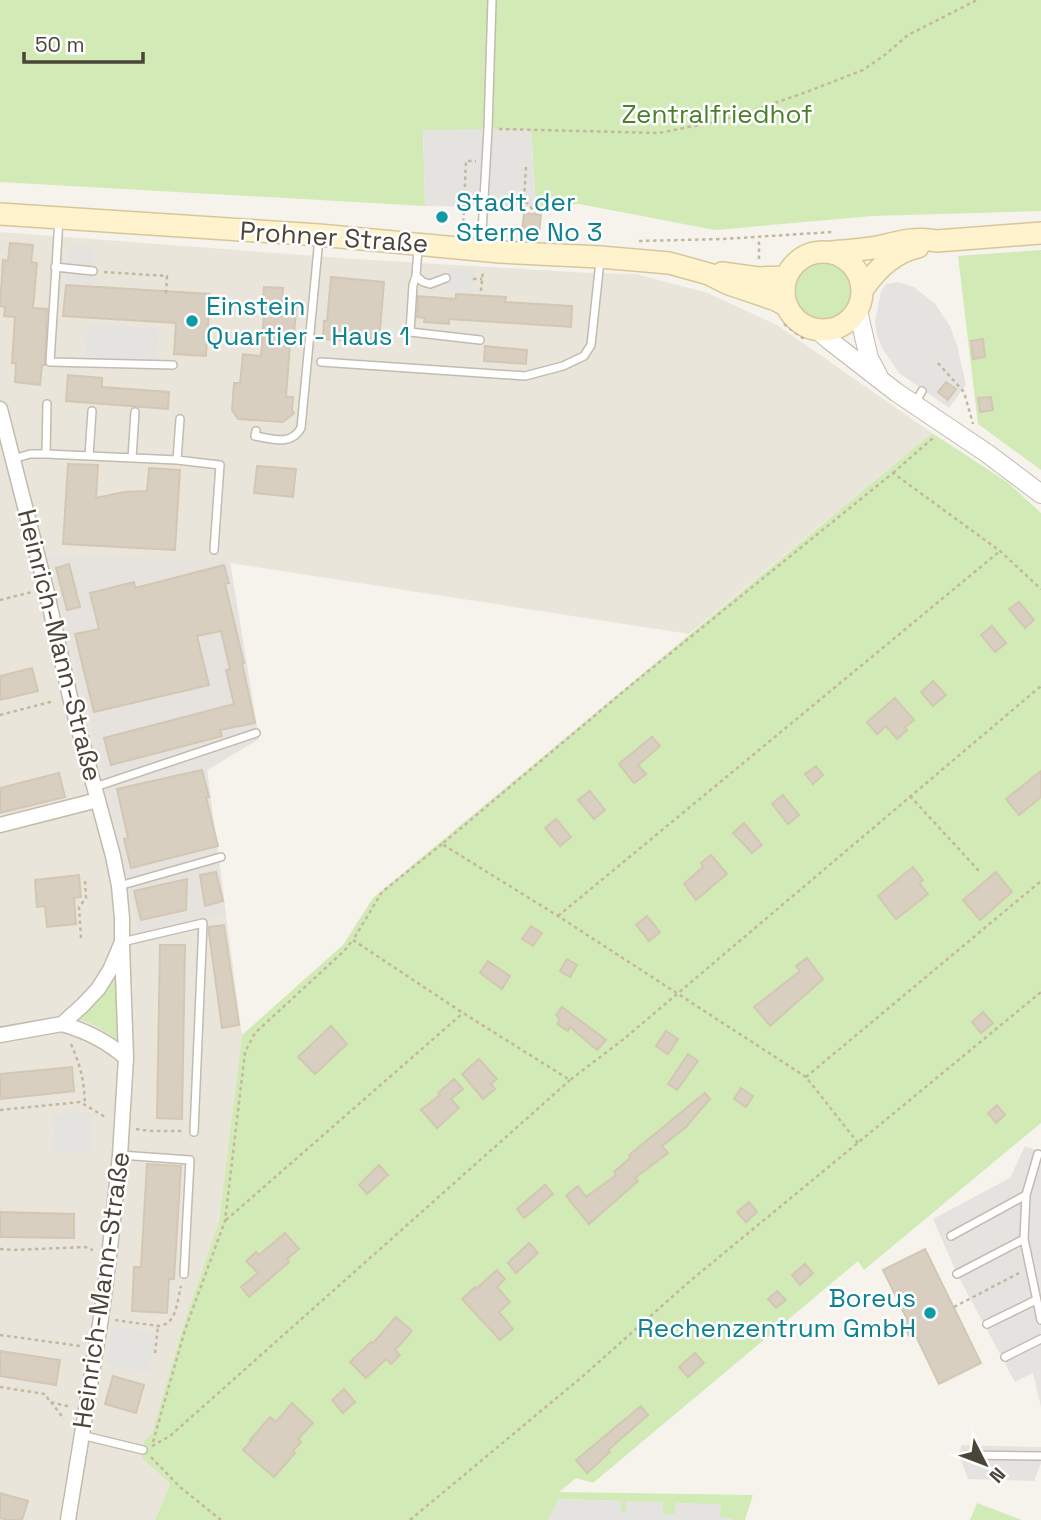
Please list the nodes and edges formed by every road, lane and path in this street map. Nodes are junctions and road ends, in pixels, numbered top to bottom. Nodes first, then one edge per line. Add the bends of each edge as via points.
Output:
1 (492, 0) edge
2 (977, 0) edge
3 (488, 129) junction
4 (487, 162) junction
5 (526, 167) dead end
6 (535, 212) dead end
7 (0, 214) edge
8 (59, 219) junction
9 (840, 232) dead end
10 (1041, 233) edge
11 (319, 235) junction
12 (628, 241) dead end
13 (937, 241) junction
14 (419, 243) junction
15 (482, 249) junction
16 (832, 253) junction
17 (600, 257) junction
18 (55, 267) junction
19 (93, 271) joint
20 (709, 274) junction
21 (416, 276) junction
22 (786, 277) junction
23 (446, 278) dead end
24 (473, 279) dead end
25 (482, 279) junction
26 (863, 289) junction
27 (481, 291) dead end
28 (166, 294) dead end
29 (858, 311) junction
30 (783, 313) junction
31 (815, 337) junction
32 (480, 340) dead end
33 (321, 362) dead end
34 (938, 363) dead end
35 (173, 365) dead end
36 (880, 378) junction
37 (47, 404) dead end
38 (0, 410) edge
39 (92, 411) dead end
40 (135, 412) dead end
41 (180, 419) dead end
42 (945, 425) junction
43 (256, 430) dead end
44 (974, 430) dead end
45 (46, 454) junction
46 (89, 456) junction
47 (132, 458) junction
48 (13, 459) junction
49 (177, 460) junction
50 (894, 473) junction
51 (1038, 487) edge
52 (214, 550) dead end
53 (1000, 551) junction
54 (46, 589) junction
55 (1041, 589) edge
56 (0, 600) edge
57 (1041, 687) edge
58 (70, 697) junction
59 (0, 715) edge
60 (256, 733) dead end
61 (96, 793) junction
62 (910, 796) junction
63 (0, 825) edge
64 (442, 844) junction
65 (221, 857) dead end
66 (979, 871) dead end
67 (85, 880) dead end
68 (1041, 881) edge
69 (118, 886) junction
70 (558, 916) junction
71 (81, 938) dead end
72 (354, 940) junction
73 (122, 942) junction
74 (1041, 992) edge
75 (677, 993) junction
76 (463, 1013) junction
77 (62, 1024) junction
78 (0, 1035) edge
79 (127, 1058) junction
80 (806, 1077) junction
81 (570, 1080) junction
82 (85, 1105) junction
83 (0, 1110) edge
84 (123, 1127) junction
85 (194, 1132) joint
86 (858, 1143) junction
87 (1038, 1154) dead end
88 (120, 1155) junction
89 (1026, 1195) junction
90 (225, 1220) junction
91 (951, 1236) dead end
92 (1024, 1239) junction
93 (0, 1249) edge
94 (109, 1257) junction
95 (1030, 1268) junction
96 (184, 1274) joint
97 (957, 1274) dead end
98 (1036, 1300) junction
99 (954, 1307) dead end
100 (101, 1318) junction
101 (1041, 1320) edge
102 (987, 1324) dead end
103 (159, 1326) junction
104 (0, 1335) edge
105 (1041, 1339) edge
106 (96, 1348) junction
107 (155, 1353) dead end
108 (1005, 1357) dead end
109 (0, 1387) edge
110 (50, 1402) junction
111 (85, 1411) junction
112 (64, 1419) dead end
113 (81, 1435) junction
114 (152, 1446) junction
115 (143, 1450) junction
116 (967, 1455) dead end
117 (1041, 1456) edge
118 (68, 1520) edge
119 (221, 1520) edge
120 (410, 1520) edge

1 - 3 lane
2 - 3 path via 908,35 863,70 724,120 659,133
3 - 4 lane
4 - 15 lane
4 - 15 path via 466,161 462,232
5 - 6 path via 524,199
7 - 8 main road, Prohner Straße
8 - 11 main road, Prohner Straße
8 - 18 lane
9 - 12 path
10 - 13 main road
11 - 14 main road, Prohner Straße
11 - 43 lane via 301,428 293,438 283,440 256,436
13 - 16 main road via 909,239
13 - 26 main road via 901,252
14 - 15 main road, Prohner Straße
14 - 21 lane
15 - 17 main road, Prohner Straße
15 - 25 path
16 - 22 main road via 805,256
16 - 26 main road via 857,270
17 - 20 main road, Prohner Straße via 669,263
17 - 33 lane via 591,345 584,356 563,366 525,376
18 - 19 lane
18 - 35 lane via 50,362
19 - 28 path via 167,276
20 - 22 main road, Prohner Straße
20 - 30 main road, Prohner Straße
21 - 23 lane via 430,285
21 - 32 lane via 410,332
22 - 30 main road
24 - 25 path
25 - 27 path
26 - 29 main road
29 - 31 main road via 837,328
29 - 36 street via 869,358
30 - 31 path
30 - 31 main road via 792,315
31 - 36 street via 829,340
34 - 44 path via 964,392
36 - 42 street via 918,397
37 - 45 lane
38 - 48 street, Heinrich-Mann-Straße
39 - 46 lane
40 - 47 lane
41 - 49 lane
42 - 50 path
42 - 51 street
45 - 46 lane
45 - 48 lane
46 - 47 lane
47 - 49 lane
48 - 54 street, Heinrich-Mann-Straße
49 - 52 lane via 220,465
50 - 53 path
50 - 64 path
53 - 55 path
53 - 70 path
54 - 56 path
54 - 58 street, Heinrich-Mann-Straße
57 - 62 path
58 - 59 path
58 - 61 street, Heinrich-Mann-Straße
60 - 61 lane
61 - 63 street, Heinrich-Mann-Straße
61 - 69 street, Heinrich-Mann-Straße
62 - 66 path
62 - 75 path
64 - 70 path
64 - 72 path via 382,892
65 - 69 lane
67 - 71 path via 86,898 79,907
68 - 80 path
69 - 73 street, Heinrich-Mann-Straße
70 - 75 path
72 - 76 path
72 - 90 path via 254,1033 245,1052
73 - 77 street, Heinrich-Mann-Straße via 98,989
73 - 79 street, Heinrich-Mann-Straße
73 - 85 lane via 203,923
74 - 86 path
75 - 80 path
75 - 81 path
76 - 81 path
76 - 90 path
77 - 78 street
77 - 79 street via 107,1042
77 - 82 path via 81,1068
79 - 84 street, Heinrich-Mann-Straße
80 - 86 path
81 - 114 path via 170,1436
82 - 83 path
82 - 84 path
84 - 85 path
84 - 88 street, Heinrich-Mann-Straße
86 - 120 path
87 - 89 lane
88 - 94 street, Heinrich-Mann-Straße
88 - 96 lane via 190,1160
89 - 91 lane
89 - 92 lane
90 - 114 path
92 - 95 lane
92 - 97 lane
93 - 94 path via 85,1247
94 - 100 street, Heinrich-Mann-Straße
95 - 98 lane
95 - 99 path
96 - 103 path via 174,1316
98 - 101 lane
98 - 102 lane
100 - 103 path
100 - 106 street, Heinrich-Mann-Straße
103 - 107 path
104 - 106 path
105 - 108 lane
106 - 111 street, Heinrich-Mann-Straße
109 - 110 path via 45,1394
110 - 111 path
110 - 112 path
111 - 113 street, Heinrich-Mann-Straße
113 - 115 lane
113 - 118 street, Heinrich-Mann-Straße
114 - 115 path
115 - 119 path
116 - 117 lane

